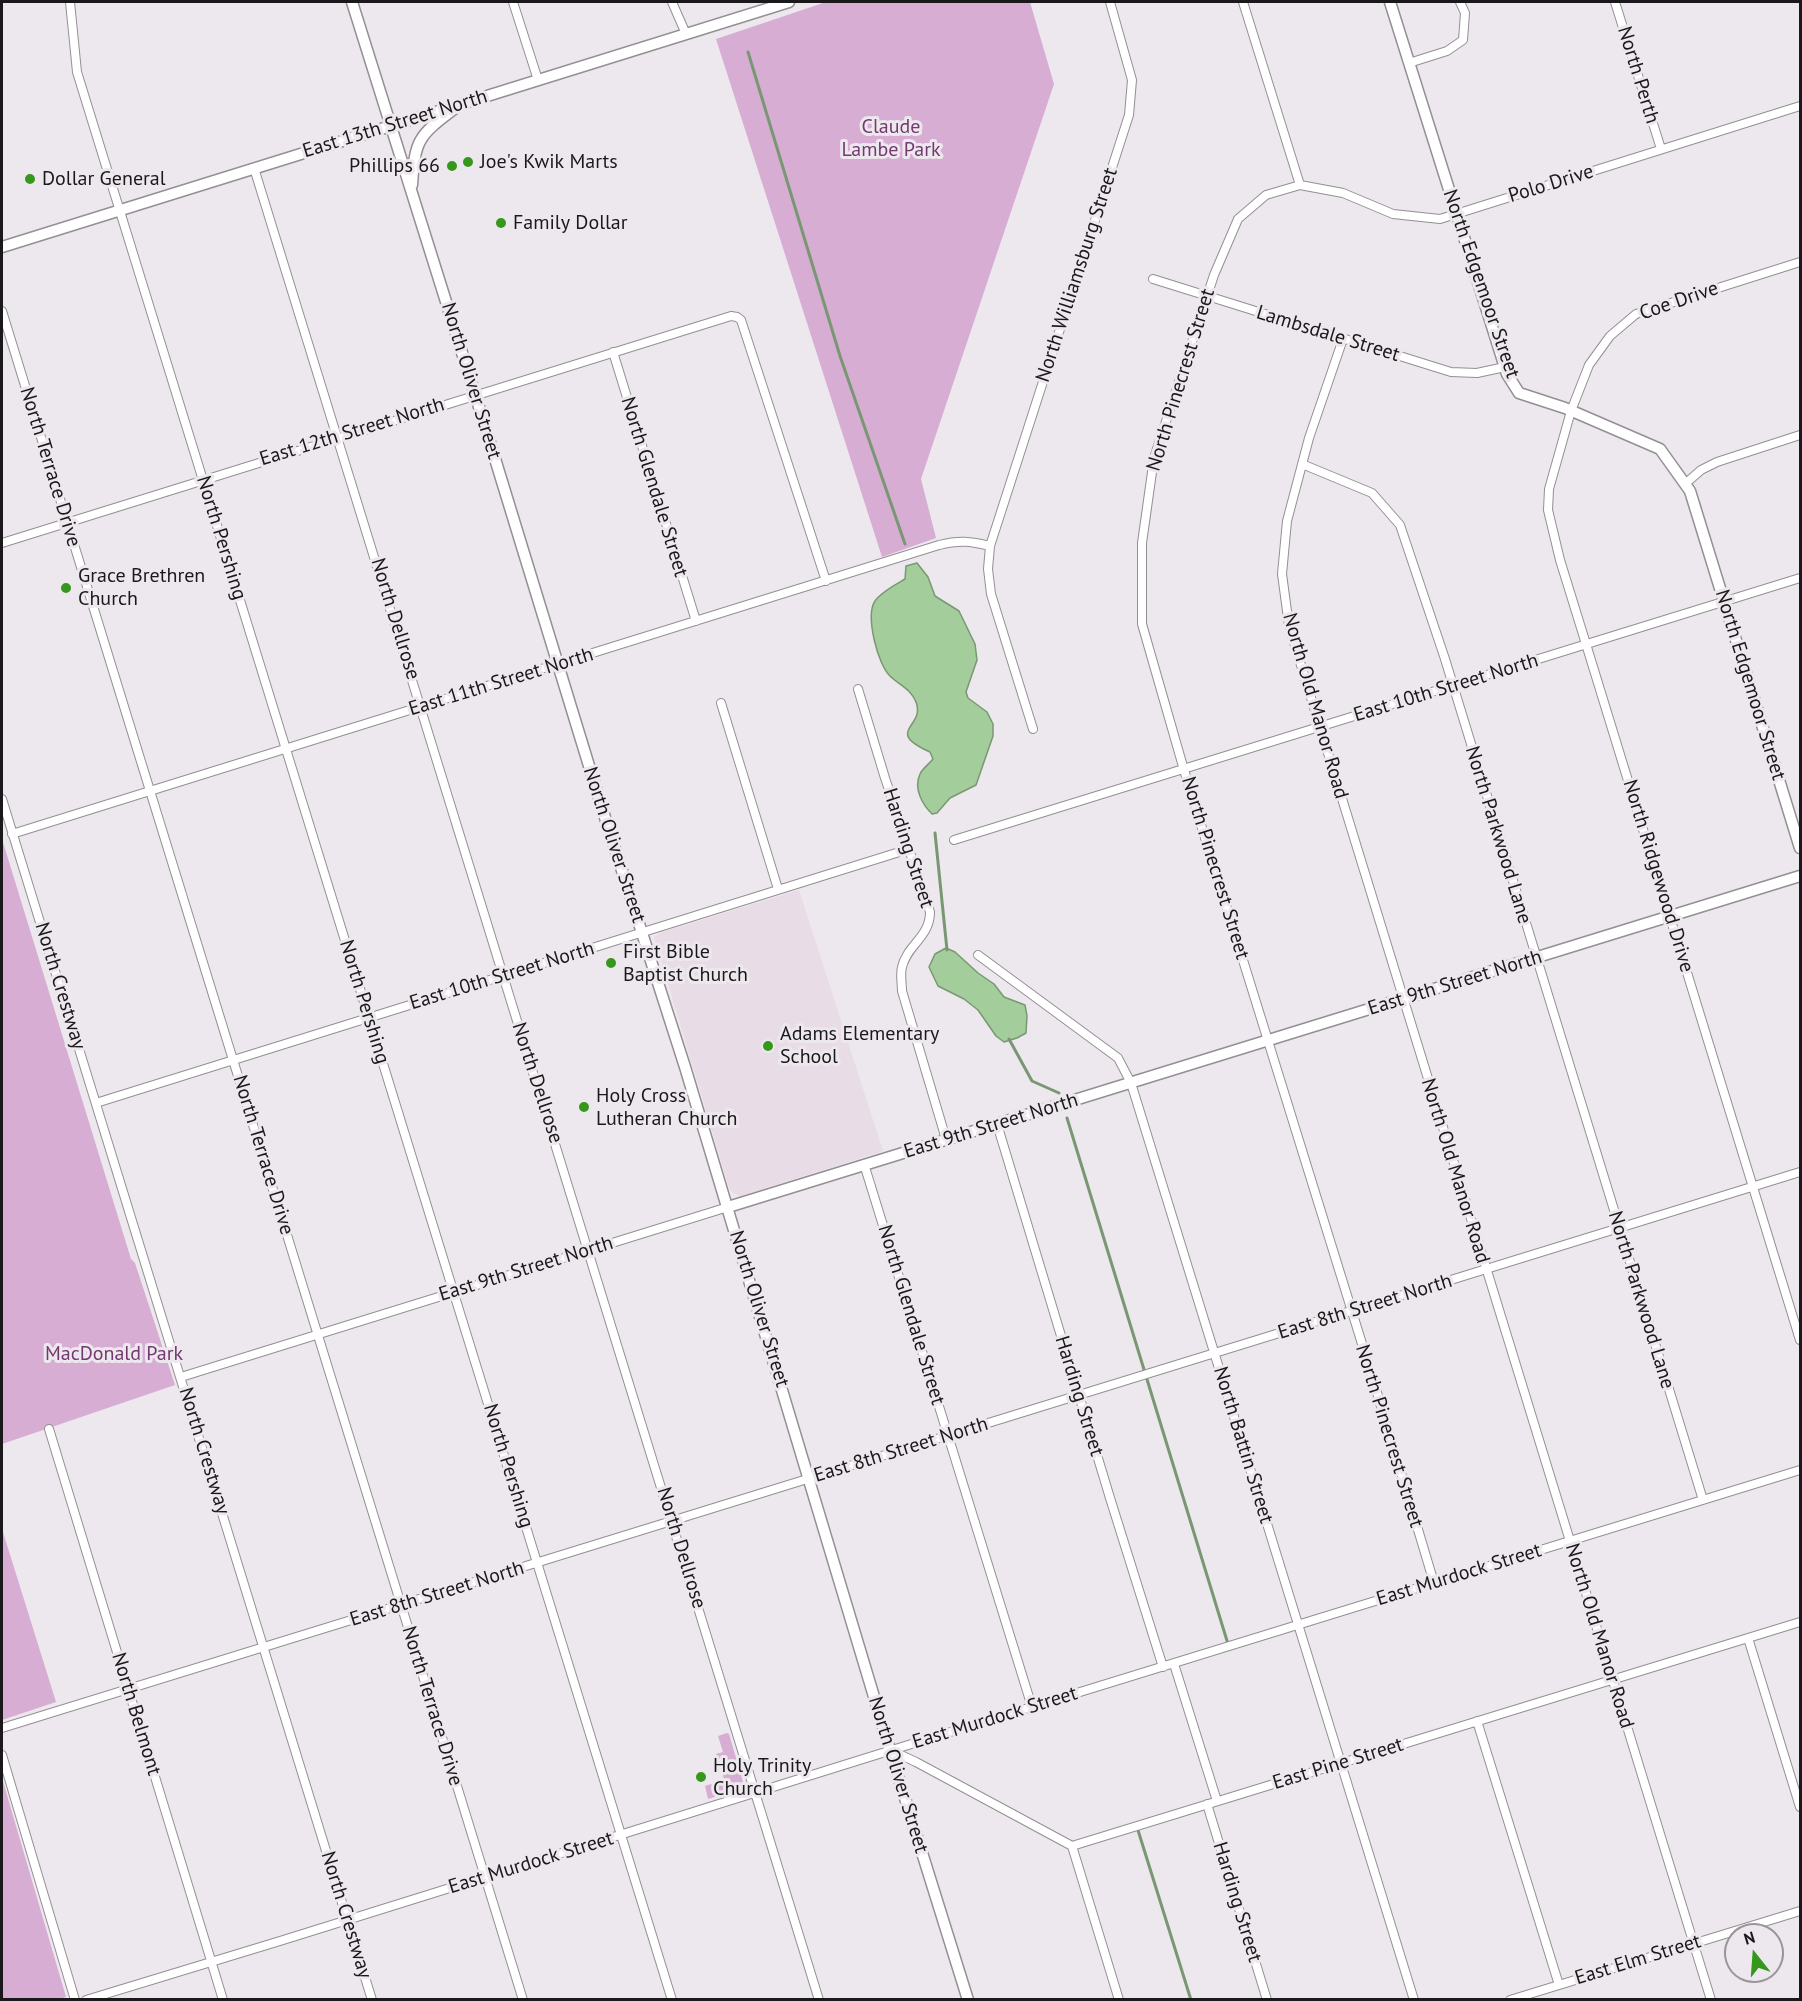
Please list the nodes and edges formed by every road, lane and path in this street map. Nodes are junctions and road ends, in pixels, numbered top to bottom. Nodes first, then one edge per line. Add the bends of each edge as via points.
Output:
1 (70, 2) edge
2 (352, 2) edge
3 (513, 2) edge
4 (672, 2) edge
5 (789, 2) edge
6 (1110, 2) edge
7 (1243, 2) edge
8 (1390, 2) edge
9 (1460, 2) edge
10 (1615, 2) edge
11 (686, 34) junction
12 (1409, 63) junction
13 (537, 80) junction
14 (462, 104) junction
15 (1800, 106) edge
16 (390, 125) junction
17 (1661, 149) junction
18 (254, 168) junction
19 (1300, 185) junction
20 (411, 192) junction
21 (120, 210) junction
22 (1456, 213) junction
23 (2, 248) edge
24 (1800, 262) edge
25 (1153, 279) dead end
26 (1207, 297) junction
27 (2, 311) edge
28 (1342, 339) junction
29 (613, 352) junction
30 (1505, 367) junction
31 (475, 394) junction
32 (1571, 411) junction
33 (1800, 435) edge
34 (338, 436) junction
35 (1302, 464) junction
36 (203, 479) junction
37 (1685, 484) junction
38 (67, 521) junction
39 (2, 543) edge
40 (990, 546) junction
41 (1800, 578) edge
42 (826, 581) junction
43 (1725, 602) junction
44 (696, 621) junction
45 (1586, 645) junction
46 (558, 664) junction
47 (1453, 686) junction
48 (858, 689) dead end
49 (721, 703) dead end
50 (423, 707) junction
51 (1320, 727) junction
52 (1033, 729) dead end
53 (286, 749) junction
54 (1184, 770) junction
55 (150, 791) junction
56 (2, 799) edge
57 (12, 834) junction
58 (954, 840) dead end
59 (1800, 848) edge
60 (909, 849) junction
61 (1800, 876) edge
62 (778, 889) junction
63 (1670, 916) junction
64 (642, 932) junction
65 (978, 955) dead end
66 (1535, 958) junction
67 (504, 975) junction
68 (1402, 999) junction
69 (369, 1018) junction
70 (1268, 1041) junction
71 (233, 1060) junction
72 (1131, 1083) junction
73 (96, 1103) junction
74 (997, 1124) junction
75 (946, 1139) junction
76 (864, 1164) junction
77 (1800, 1172) edge
78 (1753, 1187) junction
79 (728, 1207) junction
80 (1619, 1228) junction
81 (590, 1250) junction
82 (1486, 1269) junction
83 (454, 1292) junction
84 (1351, 1311) junction
85 (318, 1334) junction
86 (1800, 1340) edge
87 (1215, 1353) junction
88 (181, 1377) junction
89 (1079, 1395) junction
90 (49, 1429) dead end
91 (948, 1435) junction
92 (1800, 1470) edge
93 (809, 1478) junction
94 (1703, 1500) junction
95 (672, 1521) junction
96 (1570, 1541) junction
97 (537, 1563) junction
98 (1434, 1583) junction
99 (401, 1605) junction
100 (1800, 1622) edge
101 (1298, 1625) junction
102 (1748, 1638) junction
103 (264, 1647) junction
104 (1174, 1664) junction
105 (1163, 1667) junction
106 (1613, 1679) junction
107 (128, 1688) junction
108 (1032, 1707) junction
109 (1477, 1721) junction
110 (2, 1728) edge
111 (890, 1750) junction
112 (2, 1755) edge
113 (1341, 1763) junction
114 (755, 1793) junction
115 (1216, 1801) junction
116 (1207, 1804) junction
117 (1800, 1807) edge
118 (621, 1834) junction
119 (1072, 1846) junction
120 (484, 1877) junction
121 (1800, 1911) edge
122 (348, 1920) junction
123 (1694, 1943) junction
124 (211, 1962) junction
125 (1559, 1985) junction
126 (75, 2000) edge
127 (86, 2000) edge
128 (223, 2000) edge
129 (372, 2000) edge
130 (522, 2000) edge
131 (672, 2000) edge
132 (819, 2000) edge
133 (968, 2000) edge
134 (1119, 2000) edge
135 (1267, 2000) edge
136 (1414, 2000) edge
137 (1510, 2000) edge
138 (1711, 2000) edge

1 - 21 street, North Pershing via 77,72
2 - 16 main road, North Oliver Street
3 - 13 street
4 - 11 street
5 - 11 main road, East 13th Street North
6 - 40 street, North Williamsburg Street via 1132,80 1129,115
7 - 19 street
8 - 12 main road, North Edgemoor Street
9 - 12 street via 1465,13 1463,40 1447,51
10 - 17 street, North Perth
11 - 13 main road, East 13th Street North
12 - 22 main road, North Edgemoor Street
13 - 14 main road, East 13th Street North
14 - 16 main road, East 13th Street North
14 - 20 main road via 422,136 416,148
15 - 17 street, Polo Drive
16 - 18 main road, East 13th Street North
16 - 20 main road, North Oliver Street
17 - 22 street, Polo Drive
18 - 21 main road, East 13th Street North
18 - 34 street, North Dellrose
19 - 22 street, Polo Drive via 1343,193 1393,214 1440,219
19 - 26 street, North Pinecrest Street via 1266,195 1238,219
20 - 31 main road, North Oliver Street
21 - 23 main road, East 13th Street North
21 - 36 street, North Pershing
22 - 30 main road, North Edgemoor Street
24 - 32 street, Coe Drive via 1636,314 1610,336 1589,365
25 - 26 street, Lambsdale Street
26 - 28 street, Lambsdale Street
26 - 54 street, North Pinecrest Street via 1154,458 1142,543 1142,624
27 - 38 street, North Terrace Drive
28 - 30 street, Lambsdale Street via 1451,372 1477,373
28 - 35 street, North Old Manor Road
29 - 31 street, East 12th Street North
29 - 42 street, East 12th Street North via 731,316 741,320
29 - 44 street, North Glendale Street
30 - 32 main road, North Edgemoor Street via 1519,393
31 - 34 street, East 12th Street North
31 - 46 main road, North Oliver Street
32 - 37 main road, North Edgemoor Street via 1660,449
32 - 45 street, North Ridgewood Drive via 1549,489 1548,510
33 - 37 street via 1717,462
34 - 36 street, East 12th Street North
34 - 50 street, North Dellrose
35 - 47 street, North Parkwood Lane via 1372,493 1400,525
35 - 51 street, North Old Manor Road via 1287,521 1282,574 1289,626
36 - 38 street, East 12th Street North
36 - 53 street, North Pershing
37 - 43 main road, North Edgemoor Street
38 - 39 street, East 12th Street North
38 - 55 street, North Terrace Drive
40 - 42 street, East 11th Street North via 955,541
40 - 52 street, North Williamsburg Street via 991,594
41 - 43 street, East 10th Street North
42 - 44 street, East 11th Street North
43 - 45 street, East 10th Street North
43 - 59 main road, North Edgemoor Street
44 - 46 street, East 11th Street North
45 - 47 street, East 10th Street North
45 - 63 street, North Ridgewood Drive
46 - 50 street, East 11th Street North
46 - 64 main road, North Oliver Street
47 - 51 street, East 10th Street North
47 - 66 street, North Parkwood Lane
48 - 60 street, Harding Street
49 - 62 street
50 - 53 street, East 11th Street North
50 - 67 street, North Dellrose
51 - 54 street, East 10th Street North
51 - 68 street, North Old Manor Road
53 - 55 street, East 11th Street North
53 - 69 street, North Pershing
54 - 58 street, East 10th Street North
54 - 70 street, North Pinecrest Street
55 - 57 street, East 11th Street North
55 - 71 street, North Terrace Drive
56 - 57 street, North Crestway
57 - 73 street, North Crestway
60 - 62 street, East 10th Street North
60 - 75 street, Harding Street via 930,922 902,967 902,991
61 - 63 main road, East 9th Street North
62 - 64 street, East 10th Street North
63 - 66 main road, East 9th Street North
63 - 78 street, North Ridgewood Drive
64 - 67 street, East 10th Street North
64 - 79 main road, North Oliver Street
65 - 72 street, North Battin Street via 1118,1058
66 - 68 main road, East 9th Street North
66 - 80 street, North Parkwood Lane
67 - 69 street, East 10th Street North
67 - 81 street, North Dellrose
68 - 70 main road, East 9th Street North
68 - 82 street, North Old Manor Road
69 - 71 street, East 10th Street North
69 - 83 street, North Pershing
70 - 72 main road, East 9th Street North
70 - 84 street, North Pinecrest Street
71 - 73 street, East 10th Street North
71 - 85 street, North Terrace Drive
72 - 74 main road, East 9th Street North
72 - 87 street, North Battin Street
73 - 88 street, North Crestway
74 - 75 main road, East 9th Street North
74 - 89 street, Harding Street
75 - 76 main road, East 9th Street North
76 - 79 main road, East 9th Street North
76 - 91 street, North Glendale Street
77 - 78 street, East 8th Street North
78 - 80 street, East 8th Street North
78 - 86 street, North Ridgewood Drive
79 - 81 street, East 9th Street North
79 - 93 main road, North Oliver Street
80 - 82 street, East 8th Street North
80 - 94 street, North Parkwood Lane
81 - 83 street, East 9th Street North
81 - 95 street, North Dellrose
82 - 84 street, East 8th Street North
82 - 96 street, North Old Manor Road
83 - 85 street, East 9th Street North
83 - 97 street, North Pershing
84 - 87 street, East 8th Street North
84 - 98 street, North Pinecrest Street
85 - 88 street, East 9th Street North
85 - 99 street, North Terrace Drive
87 - 89 street, East 8th Street North
87 - 101 street, North Battin Street
88 - 103 street, North Crestway
89 - 91 street, East 8th Street North
89 - 105 street, Harding Street
90 - 107 street, North Belmont
91 - 93 street, East 8th Street North
91 - 108 street, North Glendale Street
92 - 94 street, East Murdock Street
93 - 95 street, East 8th Street North
93 - 111 main road, North Oliver Street
94 - 96 street, East Murdock Street
95 - 97 street, East 8th Street North
95 - 114 street, North Dellrose
96 - 98 street, East Murdock Street
96 - 106 street, North Old Manor Road
97 - 99 street, East 8th Street North
97 - 118 street, North Pershing
98 - 101 street, East Murdock Street
99 - 103 street, East 8th Street North
99 - 120 street, North Terrace Drive
100 - 102 street, East Pine Street
101 - 104 street, East Murdock Street
101 - 113 street, North Battin Street
102 - 106 street, East Pine Street
102 - 117 street
103 - 107 street, East 8th Street North
103 - 122 street, North Crestway
104 - 105 street, East Murdock Street
104 - 115 street
105 - 108 street, East Murdock Street
106 - 109 street, East Pine Street
106 - 123 street, North Old Manor Road
107 - 110 street, East 8th Street North
107 - 124 street, North Belmont
108 - 111 street, East Murdock Street
109 - 113 street, East Pine Street
109 - 125 street
111 - 114 street, East Murdock Street
111 - 119 street
111 - 133 main road, North Oliver Street
112 - 126 street
113 - 115 street, East Pine Street
113 - 136 street, North Battin Street
114 - 118 street, East Murdock Street
114 - 132 street, North Dellrose
115 - 116 street, East Pine Street
116 - 119 street, East Pine Street
116 - 135 street, Harding Street
118 - 120 street, East Murdock Street
118 - 131 street, North Pershing
119 - 134 street
120 - 122 street, East Murdock Street
120 - 130 street, North Terrace Drive
121 - 123 street, East Elm Street
122 - 124 street, East Murdock Street
122 - 129 street, North Crestway
123 - 125 street, East Elm Street
123 - 138 street, North Old Manor Road
124 - 127 street, East Murdock Street
124 - 128 street, North Belmont
125 - 137 street, East Elm Street

